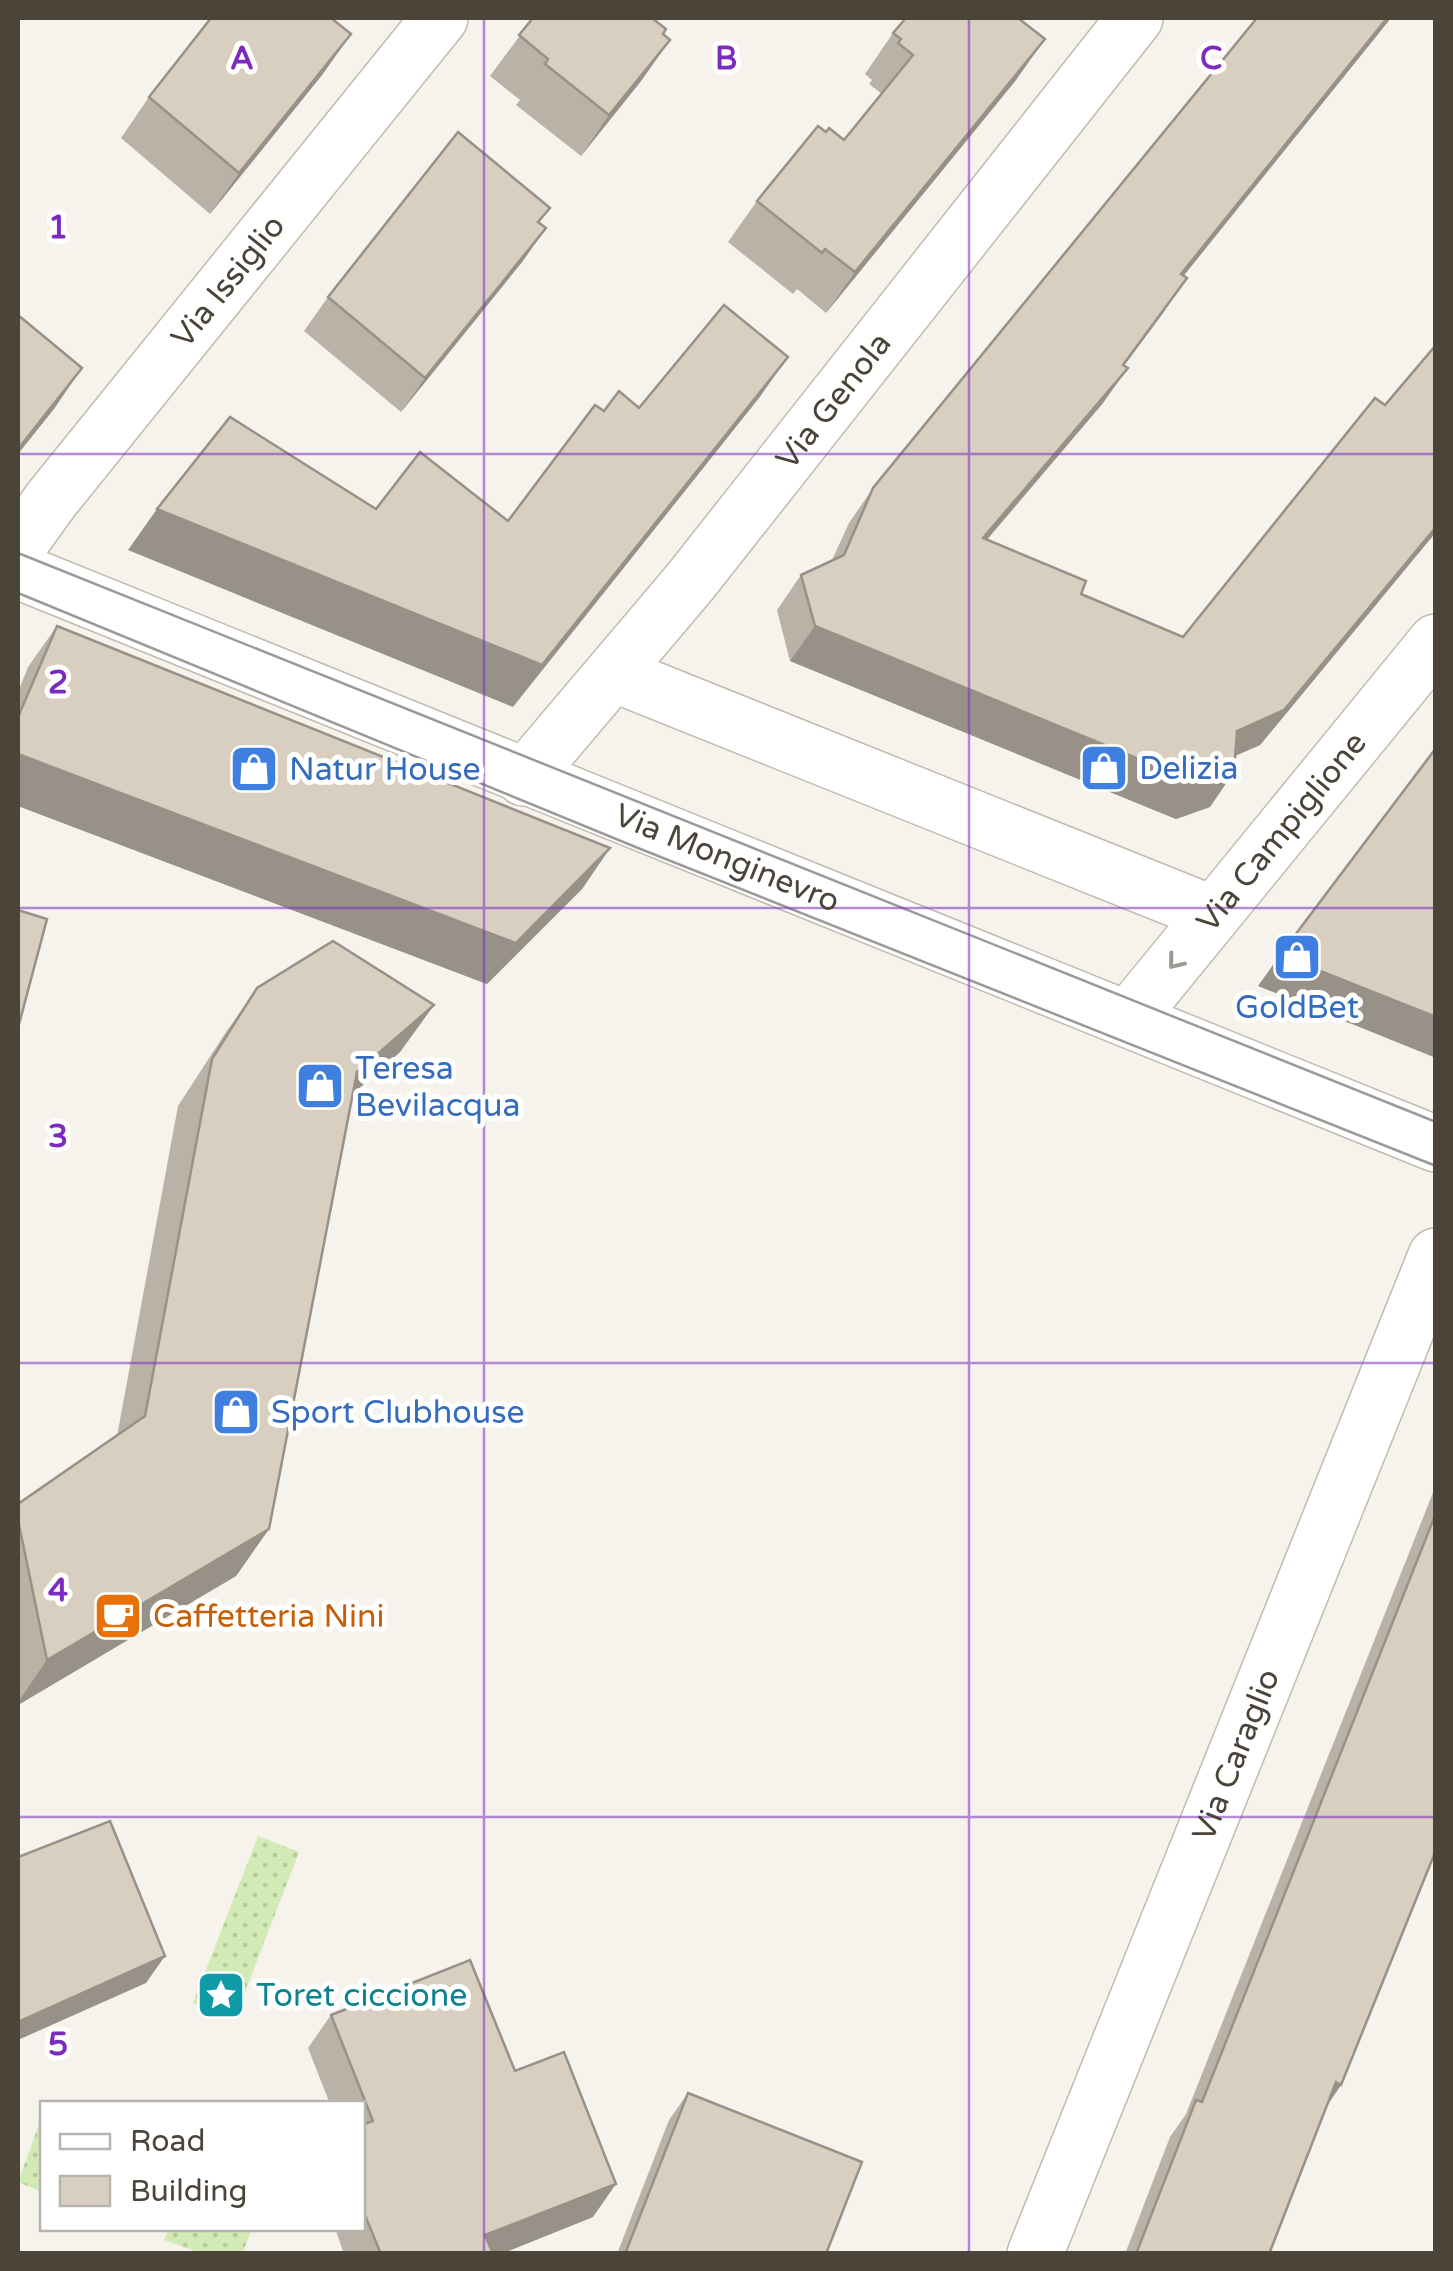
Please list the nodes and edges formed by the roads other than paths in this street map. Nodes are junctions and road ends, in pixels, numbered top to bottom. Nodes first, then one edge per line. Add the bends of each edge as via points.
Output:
1 (440, 18) edge
2 (1116, 24) edge
3 (18, 546) edge
4 (18, 571) edge
5 (1436, 642) edge
6 (614, 674) junction
7 (524, 778) junction
8 (1214, 914) junction
9 (1128, 1018) junction
10 (1436, 1144) edge
11 (1436, 1256) edge
12 (1035, 2254) edge

1 - 3 street, Via Issiglio
2 - 6 street, Via Genola
4 - 7 street, Via Monginevro
5 - 8 street, Via Campiglione
6 - 7 street, Via Genola
6 - 8 street
7 - 9 street, Via Monginevro
8 -> 9 street, Via Campiglione
9 - 10 street, Via Monginevro
11 - 12 street, Via Caraglio

